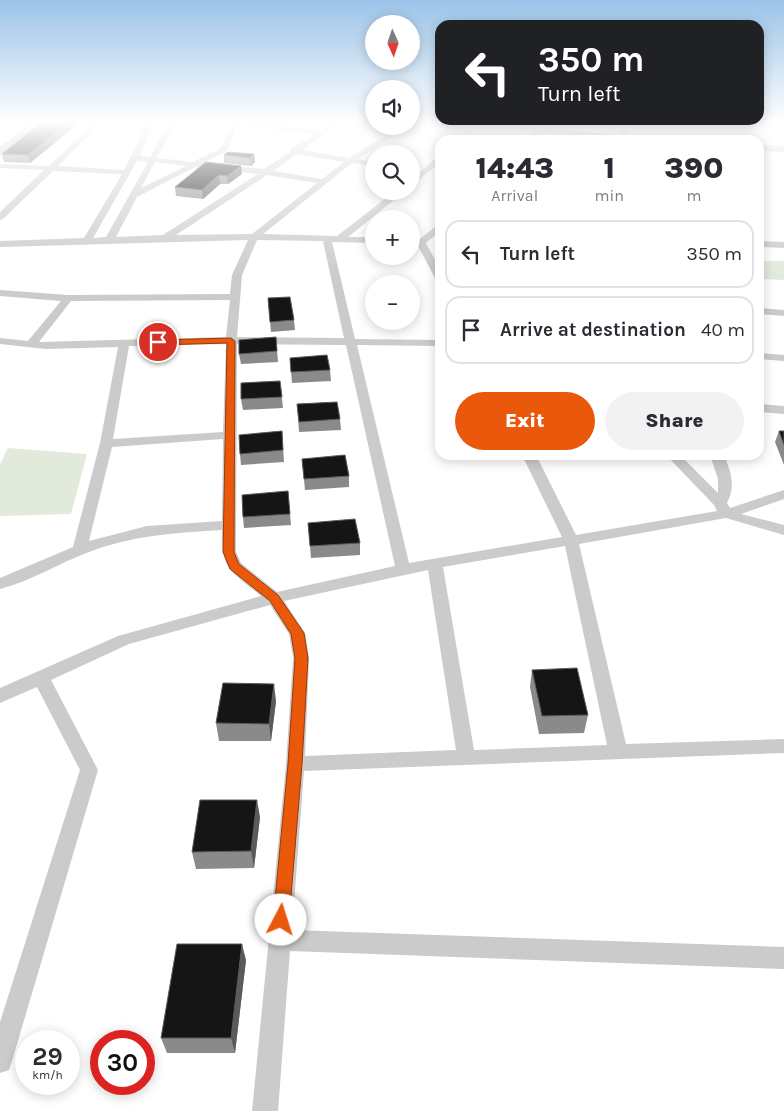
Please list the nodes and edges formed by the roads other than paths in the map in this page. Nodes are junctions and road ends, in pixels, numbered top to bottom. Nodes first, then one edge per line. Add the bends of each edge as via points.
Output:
1 (45, 174) edge
2 (125, 174) edge
3 (144, 174) edge
4 (175, 174) edge
5 (263, 174) edge
6 (277, 174) edge
7 (334, 174) edge
8 (324, 182) junction
9 (133, 196) junction
10 (388, 200) edge
11 (0, 216) edge
12 (435, 229) edge
13 (254, 237) junction
14 (165, 238) junction
15 (333, 239) junction
16 (420, 239) edge
17 (365, 240) edge
18 (109, 241) junction
19 (86, 242) junction
20 (420, 242) edge
21 (435, 242) edge
22 (0, 244) edge
23 (764, 244) edge
24 (784, 245) edge
25 (420, 248) edge
26 (435, 270) edge
27 (0, 294) edge
28 (234, 297) junction
29 (68, 298) junction
30 (764, 311) edge
31 (784, 313) edge
32 (0, 341) edge
33 (231, 341) junction
34 (353, 342) junction
35 (435, 343) edge
36 (31, 344) junction
37 (124, 344) junction
38 (764, 356) edge
39 (784, 358) edge
40 (764, 408) edge
41 (784, 410) edge
42 (229, 435) junction
43 (106, 443) junction
44 (532, 460) edge
45 (678, 460) edge
46 (719, 460) edge
47 (784, 494) edge
48 (723, 508) junction
49 (230, 524) junction
50 (784, 530) edge
51 (572, 540) junction
52 (80, 549) junction
53 (435, 564) junction
54 (403, 569) junction
55 (0, 584) edge
56 (274, 598) junction
57 (41, 677) junction
58 (0, 696) edge
59 (784, 746) edge
60 (618, 752) junction
61 (466, 758) junction
62 (295, 764) junction
63 (280, 940) junction
64 (784, 958) edge
65 (0, 1061) edge
66 (265, 1111) edge

1 - 11 street
2 - 19 street
3 - 9 street
4 - 9 street
5 - 14 street
6 - 8 street
7 - 8 street
8 - 13 street
9 - 18 street
10 - 15 street
12 - 16 street
13 - 14 street
13 - 15 street
13 - 28 street via 237,275
14 - 18 street
15 - 17 street
15 - 34 street
18 - 19 street
19 - 22 street
20 - 21 street
23 - 24 street
25 - 26 street
27 - 29 street
28 - 29 street
28 - 33 street
29 - 36 street
30 - 31 street
32 - 36 street
33 - 34 street
33 - 37 street
33 - 42 street
34 - 35 street
34 - 54 street
36 - 37 street
37 - 43 street
38 - 39 street
40 - 41 street
42 - 43 street
42 - 49 street
43 - 52 street
44 - 51 street
45 - 48 street
46 - 48 street via 726,479
47 - 48 street
48 - 50 street
48 - 51 street
49 - 52 street via 154,530
49 - 56 street via 229,552 234,566
51 - 53 street
51 - 60 street
52 - 55 street
53 - 54 street
53 - 61 street
54 - 56 street
56 - 57 street via 124,640
56 - 62 street via 297,633 302,658
57 - 58 street
57 - 65 street via 89,770
59 - 60 street
60 - 61 street
61 - 62 street
62 - 63 street
63 - 64 street
63 - 66 street

